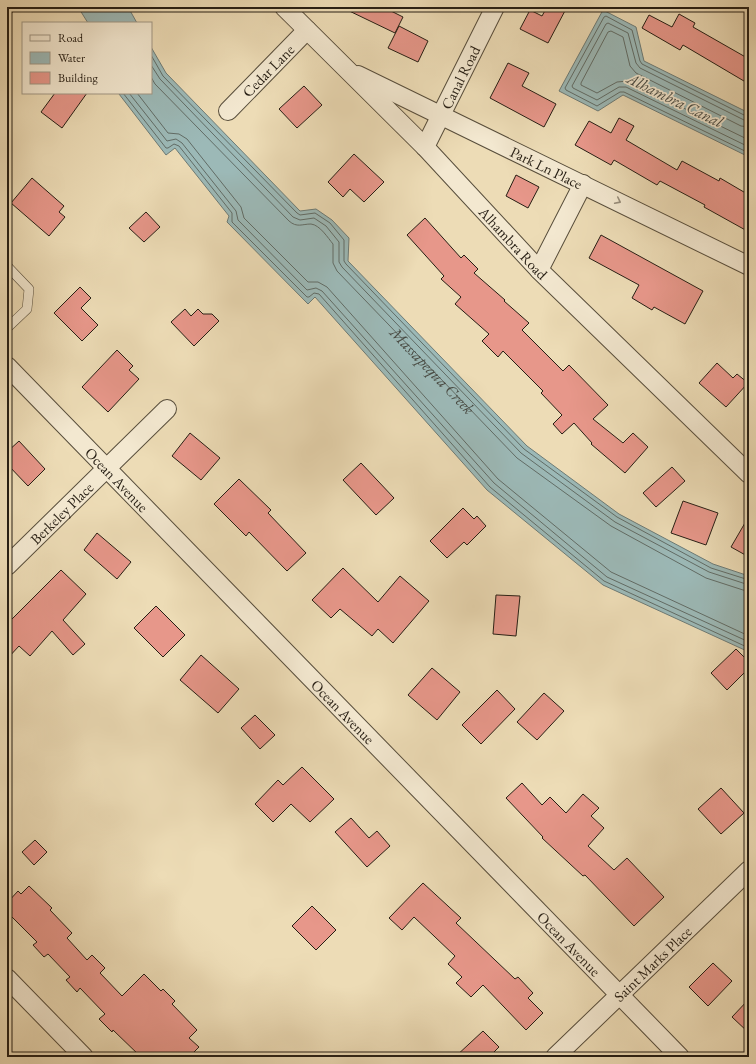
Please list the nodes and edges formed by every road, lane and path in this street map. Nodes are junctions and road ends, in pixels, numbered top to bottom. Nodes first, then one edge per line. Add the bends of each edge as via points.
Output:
1 (11, 7) edge
2 (284, 7) edge
3 (495, 7) edge
4 (7, 11) edge
5 (307, 30) junction
6 (344, 68) junction
7 (228, 111) dead end
8 (441, 115) junction
9 (425, 147) junction
10 (583, 184) junction
11 (7, 266) edge
12 (749, 266) edge
13 (539, 270) junction
14 (7, 328) edge
15 (7, 366) edge
16 (167, 409) dead end
17 (106, 469) junction
18 (749, 474) edge
19 (7, 566) edge
20 (749, 870) edge
21 (7, 978) edge
22 (619, 995) junction
23 (84, 1057) edge
24 (556, 1057) edge
25 (680, 1057) edge

1 - 4 lane
2 - 5 street, Alhambra Road
3 - 8 street, Canal Road
5 - 6 street, Alhambra Road
5 - 7 street, Cedar Lane
6 - 8 street, Park Ln Place
6 - 9 street, Alhambra Road
8 - 9 street, Canal Road
8 - 10 street, Park Ln Place
9 - 13 street, Alhambra Road
10 -> 12 street, Park Ln Place
10 - 13 street
11 - 14 lane via 29,289 27,309
13 - 18 street, Alhambra Road
15 - 17 street, Ocean Avenue
16 - 17 street, Berkeley Place
17 - 19 street, Berkeley Place
17 - 22 street, Ocean Avenue
20 - 22 street, Saint Marks Place
21 - 23 street
22 - 24 street, Saint Marks Place
22 - 25 street, Ocean Avenue

